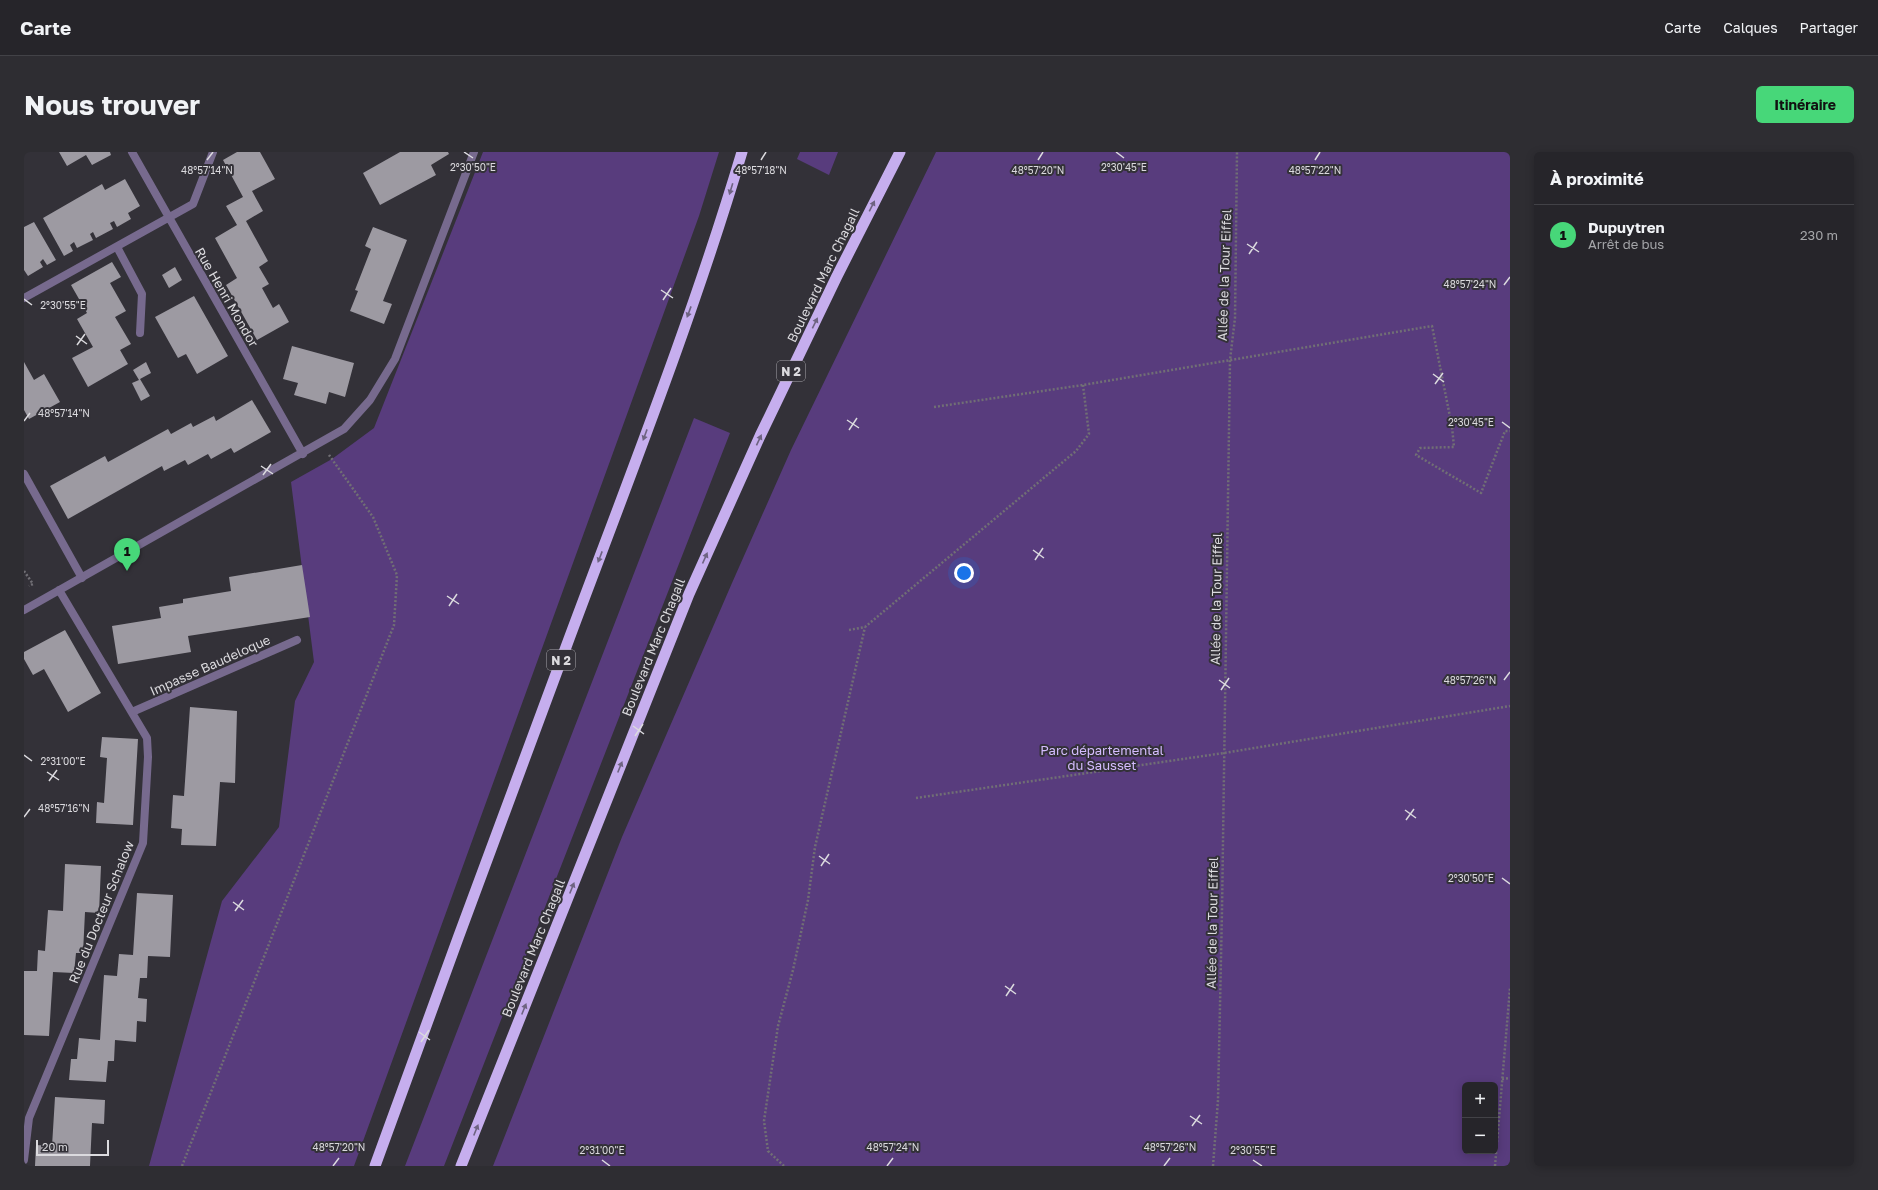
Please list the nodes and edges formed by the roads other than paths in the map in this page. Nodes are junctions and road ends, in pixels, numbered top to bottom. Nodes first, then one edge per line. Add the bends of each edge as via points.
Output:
1 (132, 152) edge
2 (213, 152) edge
3 (474, 152) edge
4 (742, 152) edge
5 (900, 152) edge
6 (168, 219) junction
7 (117, 247) junction
8 (24, 298) edge
9 (140, 333) dead end
10 (303, 454) junction
11 (24, 474) edge
12 (82, 578) junction
13 (59, 590) junction
14 (24, 610) edge
15 (297, 640) dead end
16 (132, 712) junction
17 (27, 1119) edge
18 (24, 1160) edge
19 (375, 1166) edge
20 (461, 1166) edge

1 - 6 street, Rue Henri Mondor
2 - 6 street via 193,204
3 - 10 street via 395,359 370,400 344,429
4 -> 19 highway, N 2 via 712,249
20 -> 5 highway, Boulevard Marc Chagall / N 2 via 689,594 767,422
6 - 7 street
6 - 10 street, Rue Henri Mondor
7 - 8 street
7 - 9 street via 142,294
10 - 12 street
11 - 12 street
12 - 13 street
13 - 14 street
13 - 16 street, Rue du Docteur Schalow
15 - 16 street, Impasse Baudeloque
16 - 17 street, Rue du Docteur Schalow via 147,738 143,843
17 - 18 street, Rue du Docteur Schalow

